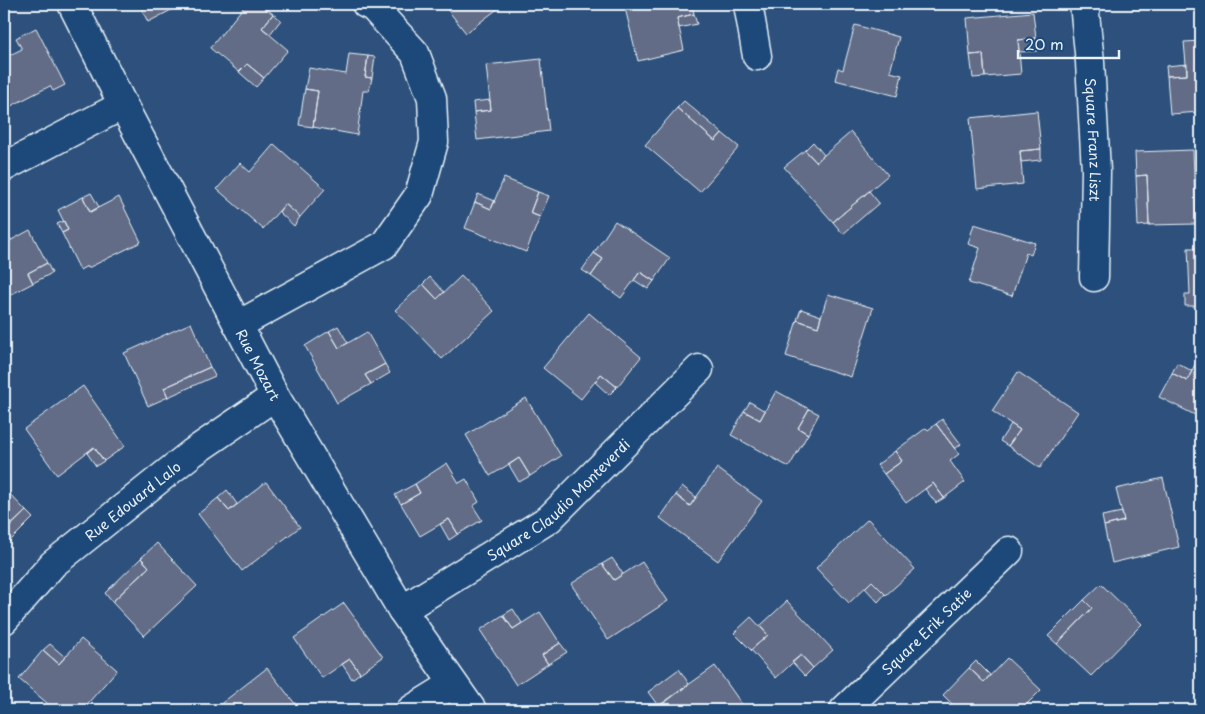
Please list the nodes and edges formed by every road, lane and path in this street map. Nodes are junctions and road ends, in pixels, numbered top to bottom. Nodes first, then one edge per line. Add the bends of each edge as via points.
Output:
1 (72, 4) edge
2 (366, 4) edge
3 (748, 4) edge
4 (1084, 4) edge
5 (757, 56) dead end
6 (123, 105) junction
7 (4, 167) edge
8 (1094, 277) dead end
9 (238, 325) junction
10 (699, 369) dead end
11 (275, 396) junction
12 (1009, 551) dead end
13 (402, 610) junction
14 (4, 620) edge
15 (453, 684) junction
16 (411, 710) edge
17 (472, 710) edge
18 (844, 710) edge

1 - 6 street, Rue Mozart
2 - 9 street via 373,7 414,53 432,98 434,142 419,195 384,245
3 - 5 street
4 - 8 street, Square Franz Liszt via 1096,171
6 - 7 street
6 - 9 street, Rue Mozart
9 - 11 street, Rue Mozart
10 - 13 street, Square Claudio Monteverdi via 549,519
11 - 13 street, Rue Mozart
11 - 14 street, Rue Edouard Lalo via 192,454 53,564
12 - 18 street, Square Erik Satie
13 - 15 street, Rue Mozart
15 - 16 street
15 - 17 street, Rue Mozart

